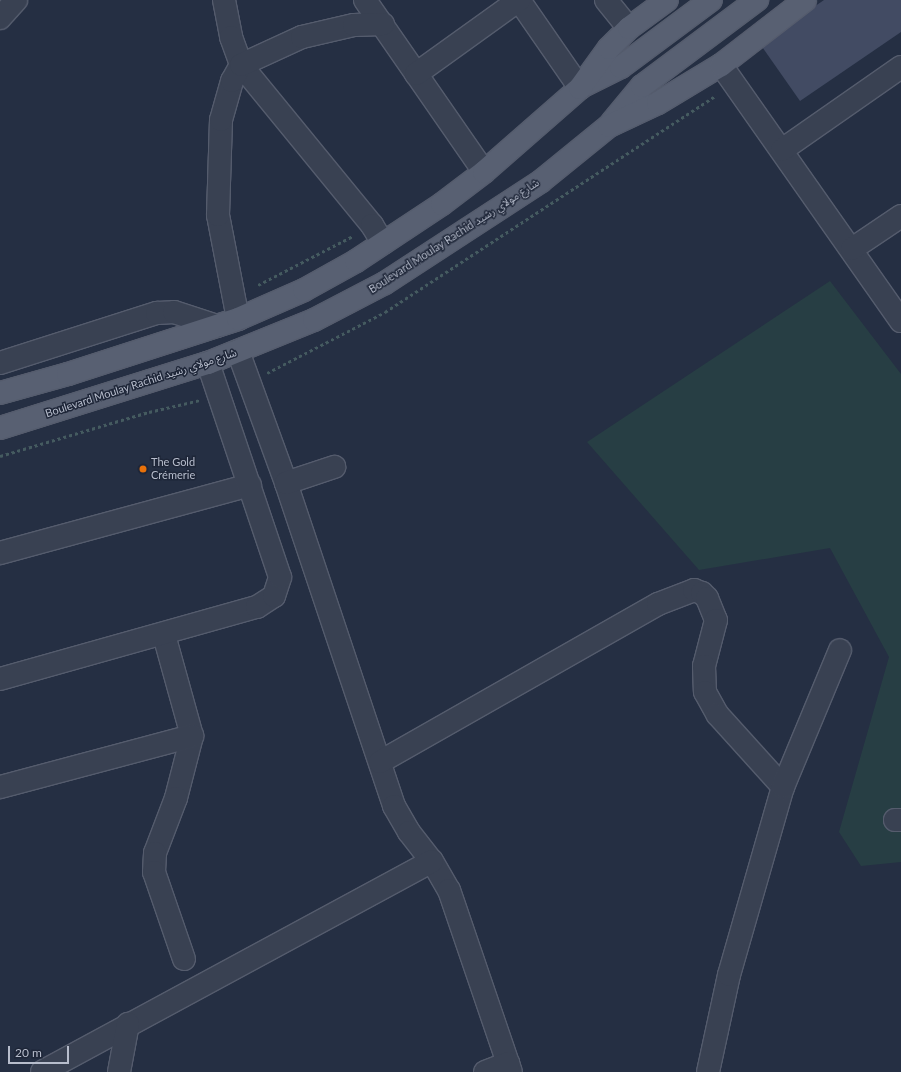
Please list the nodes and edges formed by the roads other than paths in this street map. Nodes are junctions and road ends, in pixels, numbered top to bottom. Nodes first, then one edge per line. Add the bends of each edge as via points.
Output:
1 (16, 0) edge
2 (224, 0) edge
3 (365, 0) edge
4 (519, 0) edge
5 (606, 0) edge
6 (667, 0) edge
7 (711, 0) edge
8 (756, 0) edge
9 (806, 0) edge
10 (0, 18) edge
11 (383, 24) junction
12 (629, 28) junction
13 (241, 65) junction
14 (721, 65) junction
15 (901, 67) edge
16 (416, 74) junction
17 (580, 88) junction
18 (609, 126) junction
19 (782, 150) junction
20 (484, 172) junction
21 (901, 216) edge
22 (377, 234) junction
23 (852, 250) junction
24 (238, 319) junction
25 (901, 321) edge
26 (217, 326) junction
27 (238, 351) junction
28 (0, 363) edge
29 (208, 363) junction
30 (0, 393) edge
31 (0, 428) edge
32 (334, 467) dead end
33 (286, 483) junction
34 (250, 485) junction
35 (0, 552) edge
36 (164, 635) junction
37 (840, 650) dead end
38 (0, 679) edge
39 (192, 736) junction
40 (380, 762) junction
41 (0, 787) edge
42 (783, 787) junction
43 (432, 861) junction
44 (184, 959) dead end
45 (128, 1024) junction
46 (509, 1068) edge
47 (42, 1072) edge
48 (119, 1072) edge
49 (486, 1072) edge
50 (708, 1072) edge

1 - 10 street
2 - 13 street via 231,37
3 - 11 street
4 - 16 street
4 - 17 street
5 - 12 street
6 - 12 main road
7 - 17 main road via 621,67
8 - 18 main road via 642,86
9 - 14 main road, Boulevard Moulay Rachid شارع مولاي رشيد
11 - 13 street via 354,25 302,37
11 - 16 street
12 - 17 main road via 609,48
13 - 22 street
13 - 24 street via 232,81 221,120 218,165 218,215
14 - 18 main road, Boulevard Moulay Rachid شارع مولاي رشيد via 658,103
14 - 19 street
15 - 19 street
16 - 20 street
17 - 20 main road
18 - 27 main road, Boulevard Moulay Rachid شارع مولاي رشيد via 540,182 385,282 314,320
19 - 23 street
20 - 22 main road via 442,204
21 - 23 street
22 - 24 main road via 356,261 304,290
23 - 25 street
24 - 26 main road
26 - 28 street via 174,312 157,313
26 - 30 main road
27 - 29 main road, Boulevard Moulay Rachid شارع مولاي رشيد
27 - 33 street
29 - 31 main road, Boulevard Moulay Rachid شارع مولاي رشيد
29 - 34 street
32 - 33 street
33 - 40 street
34 - 35 street
34 - 36 street via 280,577 274,596 257,607
36 - 38 street
36 - 39 street
37 - 42 street
39 - 41 street
39 - 44 street via 176,798 155,853 154,872
40 - 42 street via 658,604 694,590 707,598 716,620 704,666 705,692 718,715
40 - 43 street via 401,819
42 - 50 street via 729,975
43 - 45 street
43 - 46 street via 449,890
45 - 47 street
45 - 48 street
46 - 49 street

